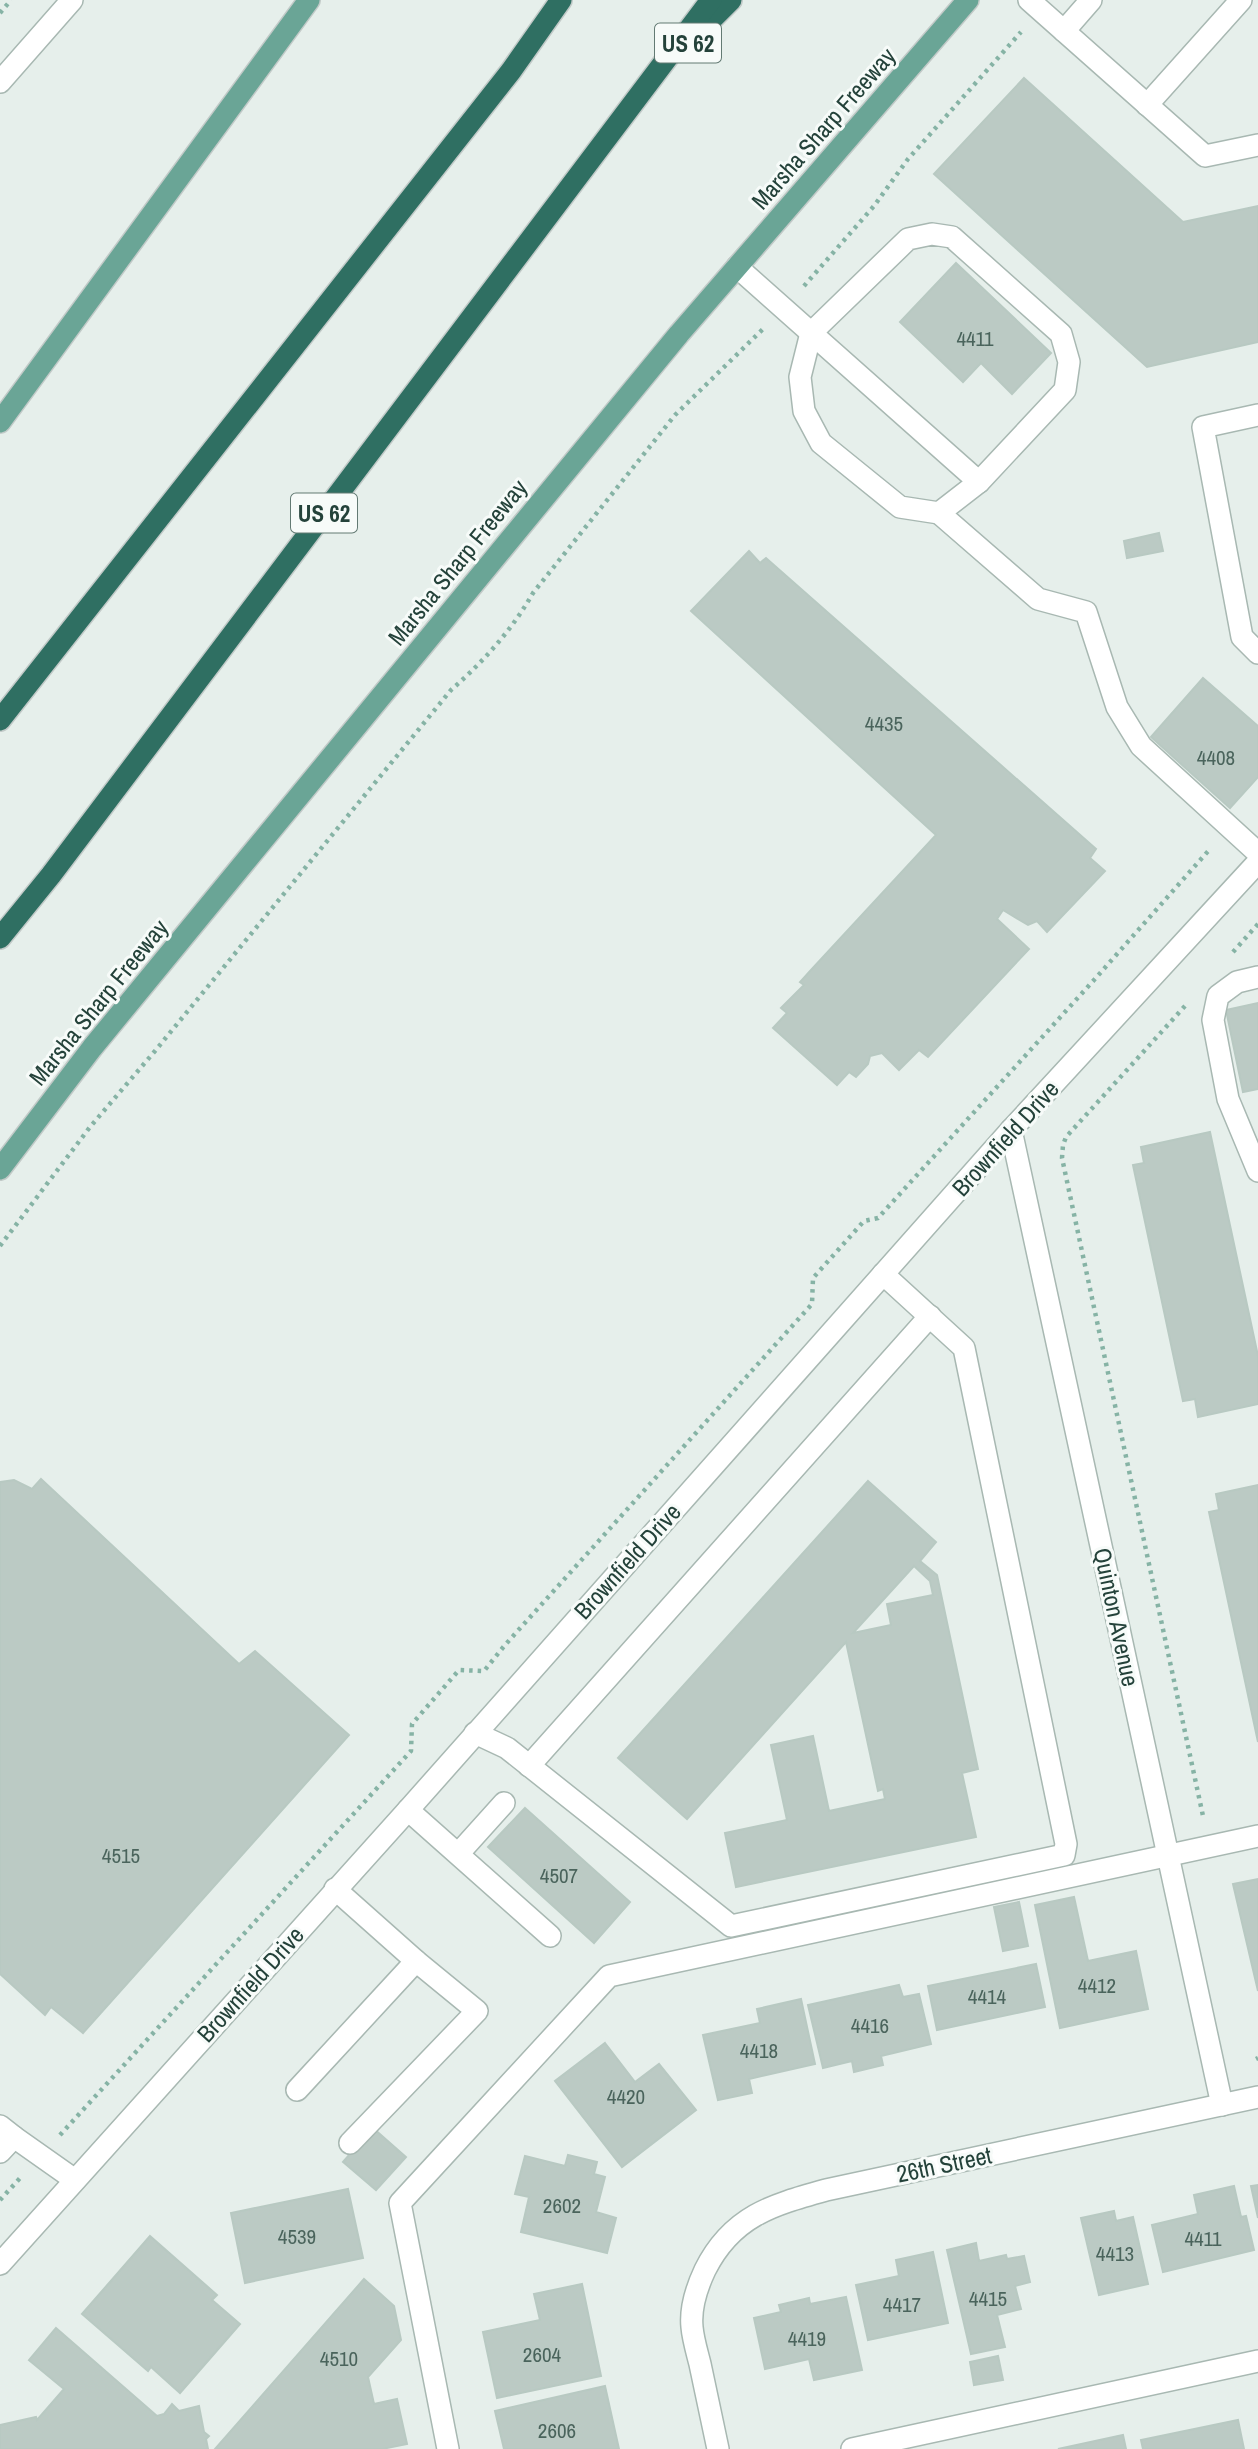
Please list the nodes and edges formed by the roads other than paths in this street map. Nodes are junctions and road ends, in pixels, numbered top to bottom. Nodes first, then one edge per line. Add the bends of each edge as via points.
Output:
1 (72, 0) edge
2 (309, 0) edge
3 (562, 0) edge
4 (711, 0) edge
5 (731, 0) edge
6 (968, 0) edge
7 (1091, 0) edge
8 (1241, 0) edge
9 (1035, 5) edge
10 (1064, 31) junction
11 (0, 82) edge
12 (646, 86) junction
13 (1147, 105) junction
14 (1258, 145) edge
15 (737, 267) junction
16 (811, 333) junction
17 (1258, 415) edge
18 (0, 422) edge
19 (979, 482) junction
20 (939, 513) junction
21 (1258, 653) edge
22 (0, 720) edge
23 (1258, 853) edge
24 (1258, 862) edge
25 (0, 938) edge
26 (1258, 977) edge
27 (1011, 1130) junction
28 (0, 1169) edge
29 (1258, 1171) edge
30 (883, 1274) junction
31 (930, 1316) junction
32 (475, 1733) junction
33 (529, 1766) junction
34 (504, 1803) dead end
35 (408, 1810) junction
36 (1258, 1836) edge
37 (458, 1853) junction
38 (1168, 1854) junction
39 (335, 1889) junction
40 (550, 1936) dead end
41 (416, 1961) junction
42 (297, 2090) dead end
43 (1258, 2097) edge
44 (1222, 2105) junction
45 (5, 2138) edge
46 (350, 2144) dead end
47 (75, 2180) junction
48 (0, 2264) edge
49 (1258, 2361) edge
50 (448, 2449) edge
51 (718, 2449) edge
52 (852, 2449) edge

1 - 11 street
2 - 18 main road
3 - 22 highway
4 - 12 highway
5 - 12 highway, US 62
6 - 15 main road, Marsha Sharp Freeway
7 - 10 street
8 - 13 street
9 - 10 street
10 - 13 street
12 - 25 highway, US 62
13 - 14 street via 1205,156
15 - 16 street
15 - 28 main road, Marsha Sharp Freeway via 92,1048
16 - 19 street
16 - 19 street via 908,239 932,234 953,237 1060,334 1069,362 1065,390
16 - 20 street via 800,377 804,411 821,443 900,507
17 - 21 street via 1203,428 1242,637
19 - 20 street
20 - 23 street via 1038,599 1086,612 1117,707 1141,746
24 - 27 street, Brownfield Drive
26 - 29 street via 1237,982 1218,996 1213,1020 1228,1099
27 - 30 street, Brownfield Drive
27 - 38 street, Quinton Avenue
30 - 31 street
30 - 32 street, Brownfield Drive
31 - 33 street
31 - 33 street via 964,1348 1066,1844 1064,1856 731,1926
32 - 33 street via 507,1748
32 - 35 street, Brownfield Drive
34 - 37 street
35 - 37 street
35 - 39 street, Brownfield Drive
36 - 38 street
37 - 40 street
38 - 44 street, Quinton Avenue
38 - 50 street via 609,1976 400,2203
39 - 41 street
39 - 47 street, Brownfield Drive
41 - 42 street
41 - 46 street via 477,2011
43 - 44 street, 26th Street
44 - 51 street, 26th Street via 826,2190 751,2216 713,2255 692,2305 691,2326
45 - 47 street
47 - 48 street, Brownfield Drive
49 - 52 street

